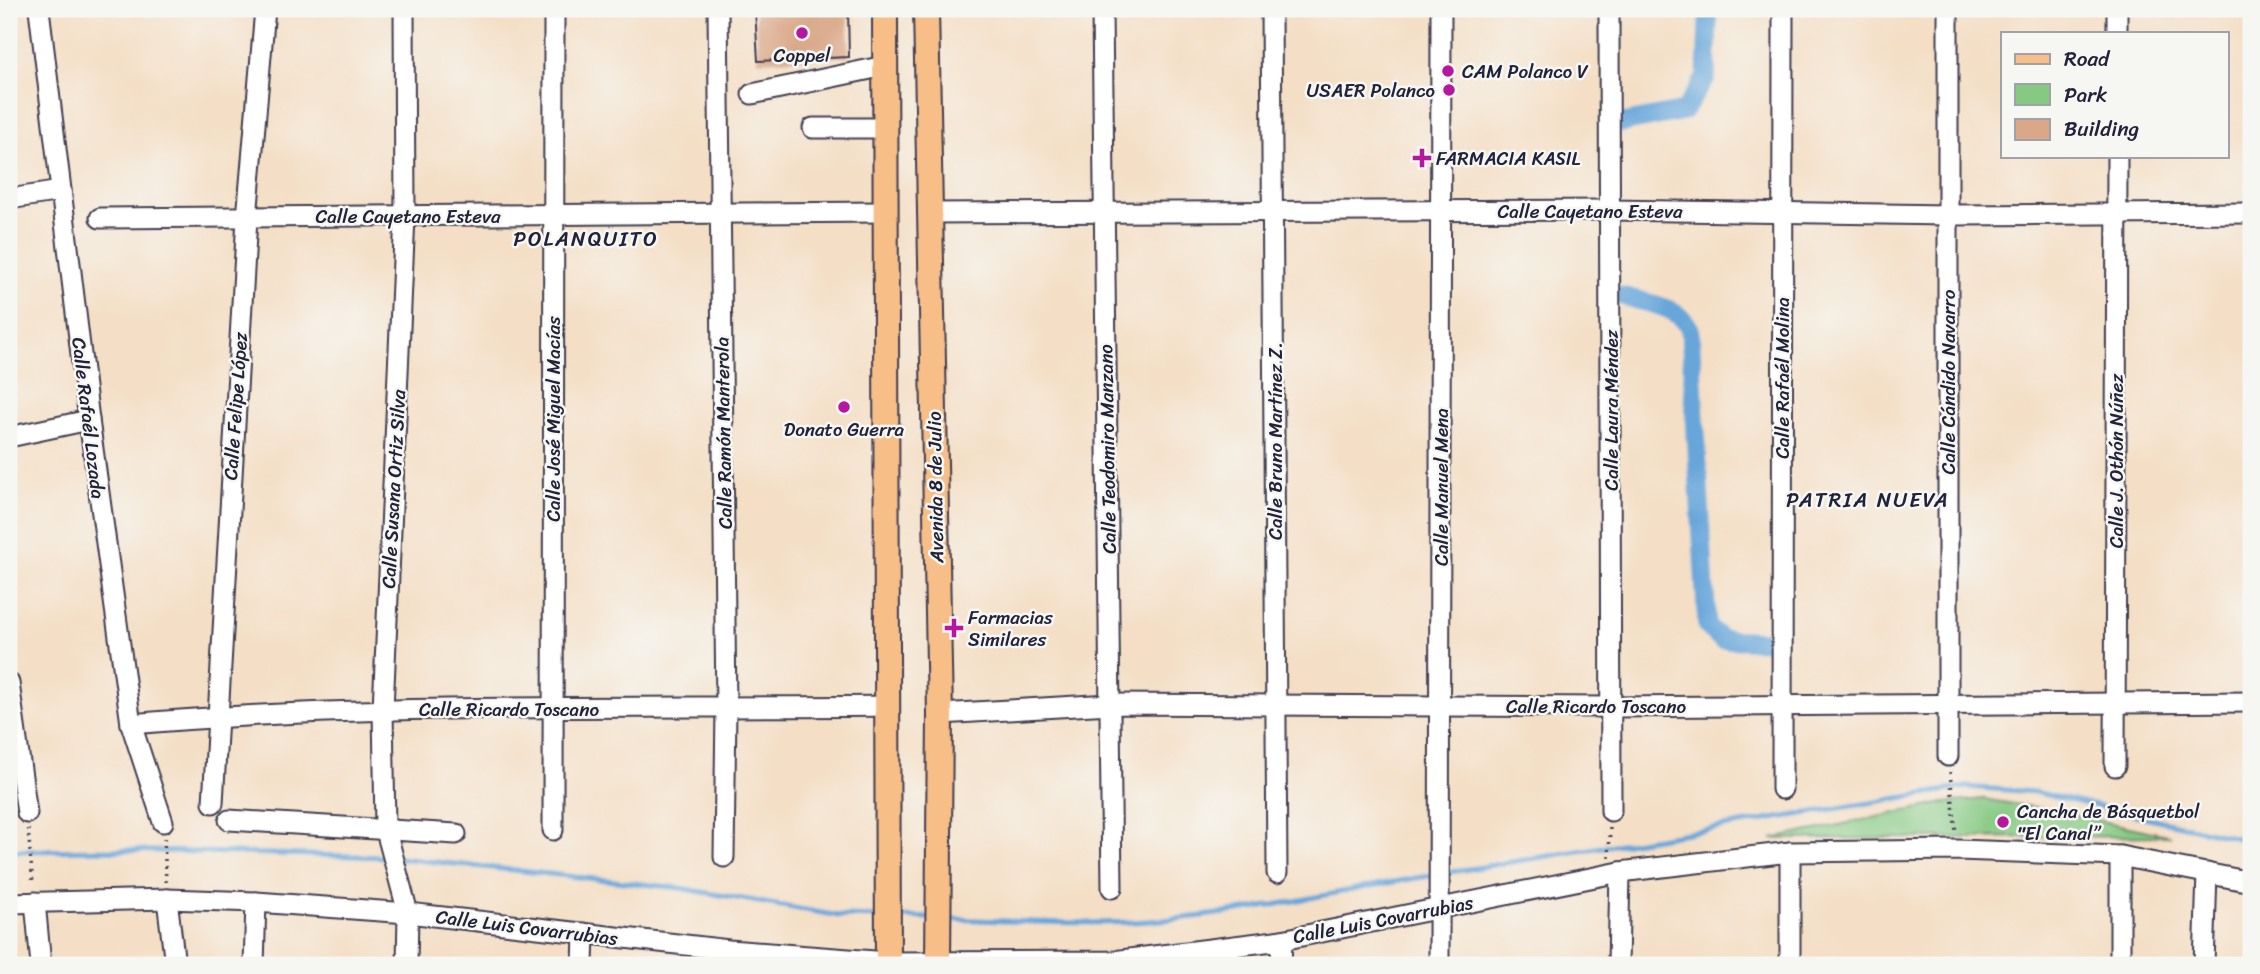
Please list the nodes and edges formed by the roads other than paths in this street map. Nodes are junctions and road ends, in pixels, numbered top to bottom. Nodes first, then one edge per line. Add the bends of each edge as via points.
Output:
1 (38, 9) edge
2 (265, 9) edge
3 (404, 9) edge
4 (554, 9) edge
5 (718, 9) edge
6 (885, 9) edge
7 (926, 9) edge
8 (1102, 9) edge
9 (1271, 9) edge
10 (1441, 9) edge
11 (1609, 9) edge
12 (1783, 9) edge
13 (1948, 9) edge
14 (2117, 9) edge
15 (2117, 32) edge
16 (885, 66) junction
17 (752, 94) dead end
18 (813, 128) dead end
19 (884, 128) junction
20 (2117, 158) edge
21 (61, 191) junction
22 (9, 199) edge
23 (1610, 210) junction
24 (1273, 211) junction
25 (1441, 211) junction
26 (884, 212) junction
27 (1104, 212) junction
28 (1783, 212) junction
29 (928, 213) junction
30 (2251, 213) edge
31 (720, 214) junction
32 (2117, 214) junction
33 (553, 215) junction
34 (1948, 215) junction
35 (405, 216) junction
36 (100, 218) dead end
37 (247, 218) junction
38 (89, 420) junction
39 (9, 437) edge
40 (9, 683) edge
41 (2251, 702) edge
42 (2115, 703) junction
43 (1110, 704) junction
44 (1948, 704) junction
45 (887, 706) junction
46 (1442, 706) junction
47 (1782, 706) junction
48 (1277, 707) junction
49 (1612, 707) junction
50 (726, 708) junction
51 (383, 709) junction
52 (554, 709) junction
53 (940, 714) junction
54 (216, 717) junction
55 (131, 724) junction
56 (1949, 766) road end
57 (2115, 766) dead end
58 (1782, 789) dead end
59 (213, 803) dead end
60 (1611, 811) dead end
61 (27, 813) dead end
62 (229, 820) dead end
63 (163, 821) dead end
64 (553, 830) dead end
65 (456, 834) dead end
66 (386, 835) junction
67 (1790, 852) junction
68 (2120, 856) junction
69 (724, 857) dead end
70 (1620, 872) junction
71 (1277, 873) dead end
72 (2207, 873) junction
73 (2251, 882) edge
74 (1112, 888) dead end
75 (167, 899) junction
76 (35, 902) junction
77 (256, 902) junction
78 (9, 904) edge
79 (1438, 905) junction
80 (408, 913) junction
81 (584, 933) junction
82 (1282, 940) junction
83 (888, 955) edge
84 (938, 956) edge
85 (729, 958) edge
86 (1113, 963) edge
87 (41, 965) edge
88 (175, 965) edge
89 (254, 965) edge
90 (407, 965) edge
91 (583, 965) edge
92 (1281, 965) edge
93 (1439, 965) edge
94 (1618, 965) edge
95 (1790, 965) edge
96 (2120, 965) edge
97 (2204, 965) edge

1 - 21 street, Calle Rafaél Lozada
2 - 37 street, Calle Felipe López
3 - 35 street, Calle Susana Ortiz Silva
4 - 33 street, Calle José Miguel Macías
5 - 31 street, Calle Ramón Manterola
6 - 16 main road
7 - 29 main road, Avenida 8 de Julio
8 - 27 street, Calle Teodomiro Manzano
9 - 24 street, Calle Bruno Martínez Z.
10 - 25 street, Calle Manuel Mena
11 - 23 street, Calle Laura Méndez
12 - 28 street, Calle Rafaél Molina
13 - 34 street, Calle Cándido Navarro
14 - 15 street
16 - 17 street
16 - 19 main road
18 - 19 street
19 - 26 main road
20 - 32 street, Calle J. Othón Núñez
21 - 22 street
21 - 38 street, Calle Rafaél Lozada
23 - 25 street, Calle Cayetano Esteva
23 - 28 street, Calle Cayetano Esteva
23 - 49 street, Calle Laura Méndez
24 - 25 street, Calle Cayetano Esteva
24 - 27 street, Calle Cayetano Esteva
24 - 48 street, Calle Bruno Martínez Z.
25 - 46 street, Calle Manuel Mena
26 - 31 street, Calle Cayetano Esteva
26 - 45 main road
27 - 29 street, Calle Cayetano Esteva
27 - 43 street, Calle Teodomiro Manzano
28 - 34 street, Calle Cayetano Esteva
28 - 47 street, Calle Rafaél Molina
29 - 53 main road, Avenida 8 de Julio
30 - 32 street, Calle Cayetano Esteva
31 - 33 street, Calle Cayetano Esteva
31 - 50 street, Calle Ramón Manterola
32 - 34 street, Calle Cayetano Esteva
32 - 42 street, Calle J. Othón Núñez
33 - 35 street, Calle Cayetano Esteva
33 - 52 street, Calle José Miguel Macías
34 - 44 street, Calle Cándido Navarro
35 - 37 street, Calle Cayetano Esteva
35 - 51 street, Calle Susana Ortiz Silva
36 - 37 street, Calle Cayetano Esteva
37 - 54 street, Calle Felipe López
38 - 39 street
38 - 55 street, Calle Rafaél Lozada
40 - 61 street
41 - 42 street, Calle Ricardo Toscano
42 - 44 street, Calle Ricardo Toscano
42 - 57 street, Calle J. Othón Núñez
43 - 48 street, Calle Ricardo Toscano
43 - 53 street, Calle Ricardo Toscano
43 - 74 street, Calle Teodomiro Manzano
44 - 47 street, Calle Ricardo Toscano
44 - 56 street, Calle Cándido Navarro
45 - 50 street, Calle Ricardo Toscano
45 - 83 main road
46 - 48 street, Calle Ricardo Toscano
46 - 49 street, Calle Ricardo Toscano
46 - 79 street, Calle Manuel Mena
47 - 49 street, Calle Ricardo Toscano
47 - 58 street, Calle Rafaél Molina
48 - 71 street, Calle Bruno Martínez Z.
49 - 60 street, Calle Laura Méndez
50 - 52 street, Calle Ricardo Toscano
50 - 69 street, Calle Ramón Manterola
51 - 52 street, Calle Ricardo Toscano
51 - 54 street, Calle Ricardo Toscano
51 - 66 street, Calle Susana Ortiz Silva
52 - 64 street, Calle José Miguel Macías
53 - 84 main road, Avenida 8 de Julio
54 - 55 street, Calle Ricardo Toscano
54 - 59 street, Calle Felipe López
55 - 63 street, Calle Rafaél Lozada
62 - 66 street
65 - 66 street
66 - 80 street, Calle Susana Ortiz Silva
67 - 68 street, Calle Luis Covarrubias via 1958,849
67 - 70 street, Calle Luis Covarrubias
67 - 95 street
68 - 72 street, Calle Luis Covarrubias
68 - 96 street
70 - 79 street, Calle Luis Covarrubias
70 - 94 street
72 - 73 street, Calle Luis Covarrubias
72 - 97 street
75 - 76 street, Calle Luis Covarrubias
75 - 77 street, Calle Luis Covarrubias
75 - 88 street
76 - 78 street, Calle Luis Covarrubias
76 - 87 street
77 - 80 street, Calle Luis Covarrubias
77 - 89 street
79 - 82 street, Calle Luis Covarrubias
79 - 93 street, Calle Manuel Mena
80 - 81 street, Calle Luis Covarrubias
80 - 90 street, Calle Susana Ortiz Silva
81 - 85 street, Calle Luis Covarrubias
81 - 91 street
82 - 86 street, Calle Luis Covarrubias
82 - 92 street
83 - 84 street, Calle Luis Covarrubias
83 - 85 street, Calle Luis Covarrubias
84 - 86 street, Calle Luis Covarrubias

